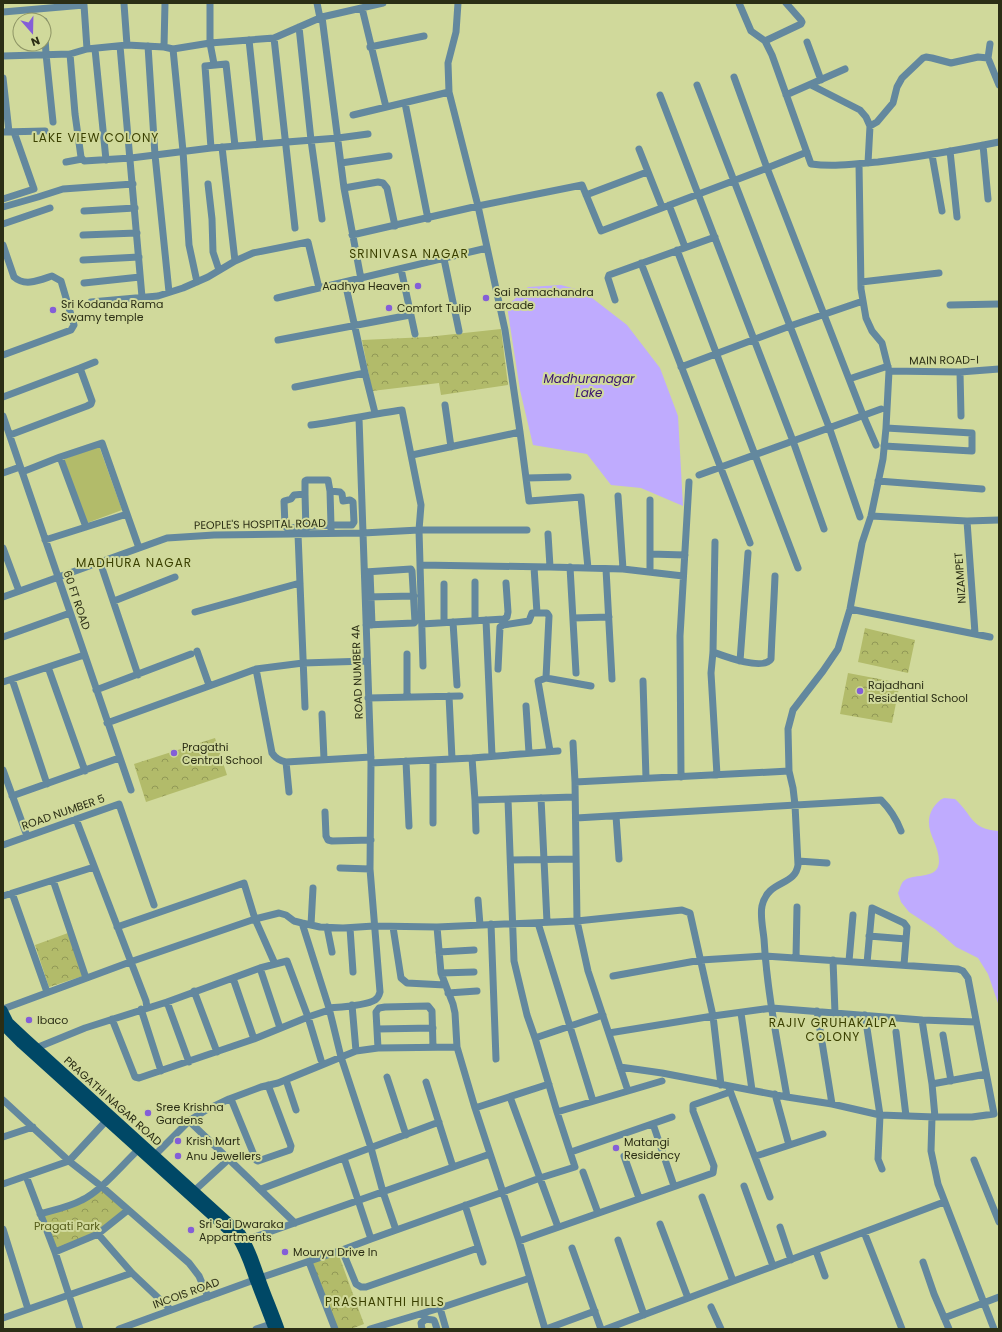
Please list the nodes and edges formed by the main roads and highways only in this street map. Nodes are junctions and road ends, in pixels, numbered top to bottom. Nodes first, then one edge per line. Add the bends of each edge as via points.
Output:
1 (3, 1009) edge
2 (3, 1026) edge
3 (258, 1279) junction
4 (272, 1326) edge
5 (280, 1329) edge

1 - 3 main road, PRAGATHI NAGAR ROAD via 9,1022 36,1048 241,1233 254,1258
2 - 3 main road, PRAGATHI NAGAR ROAD via 237,1239
3 - 4 main road, PRAGATHI NAGAR ROAD
3 - 5 main road, PRAGATHI NAGAR ROAD

